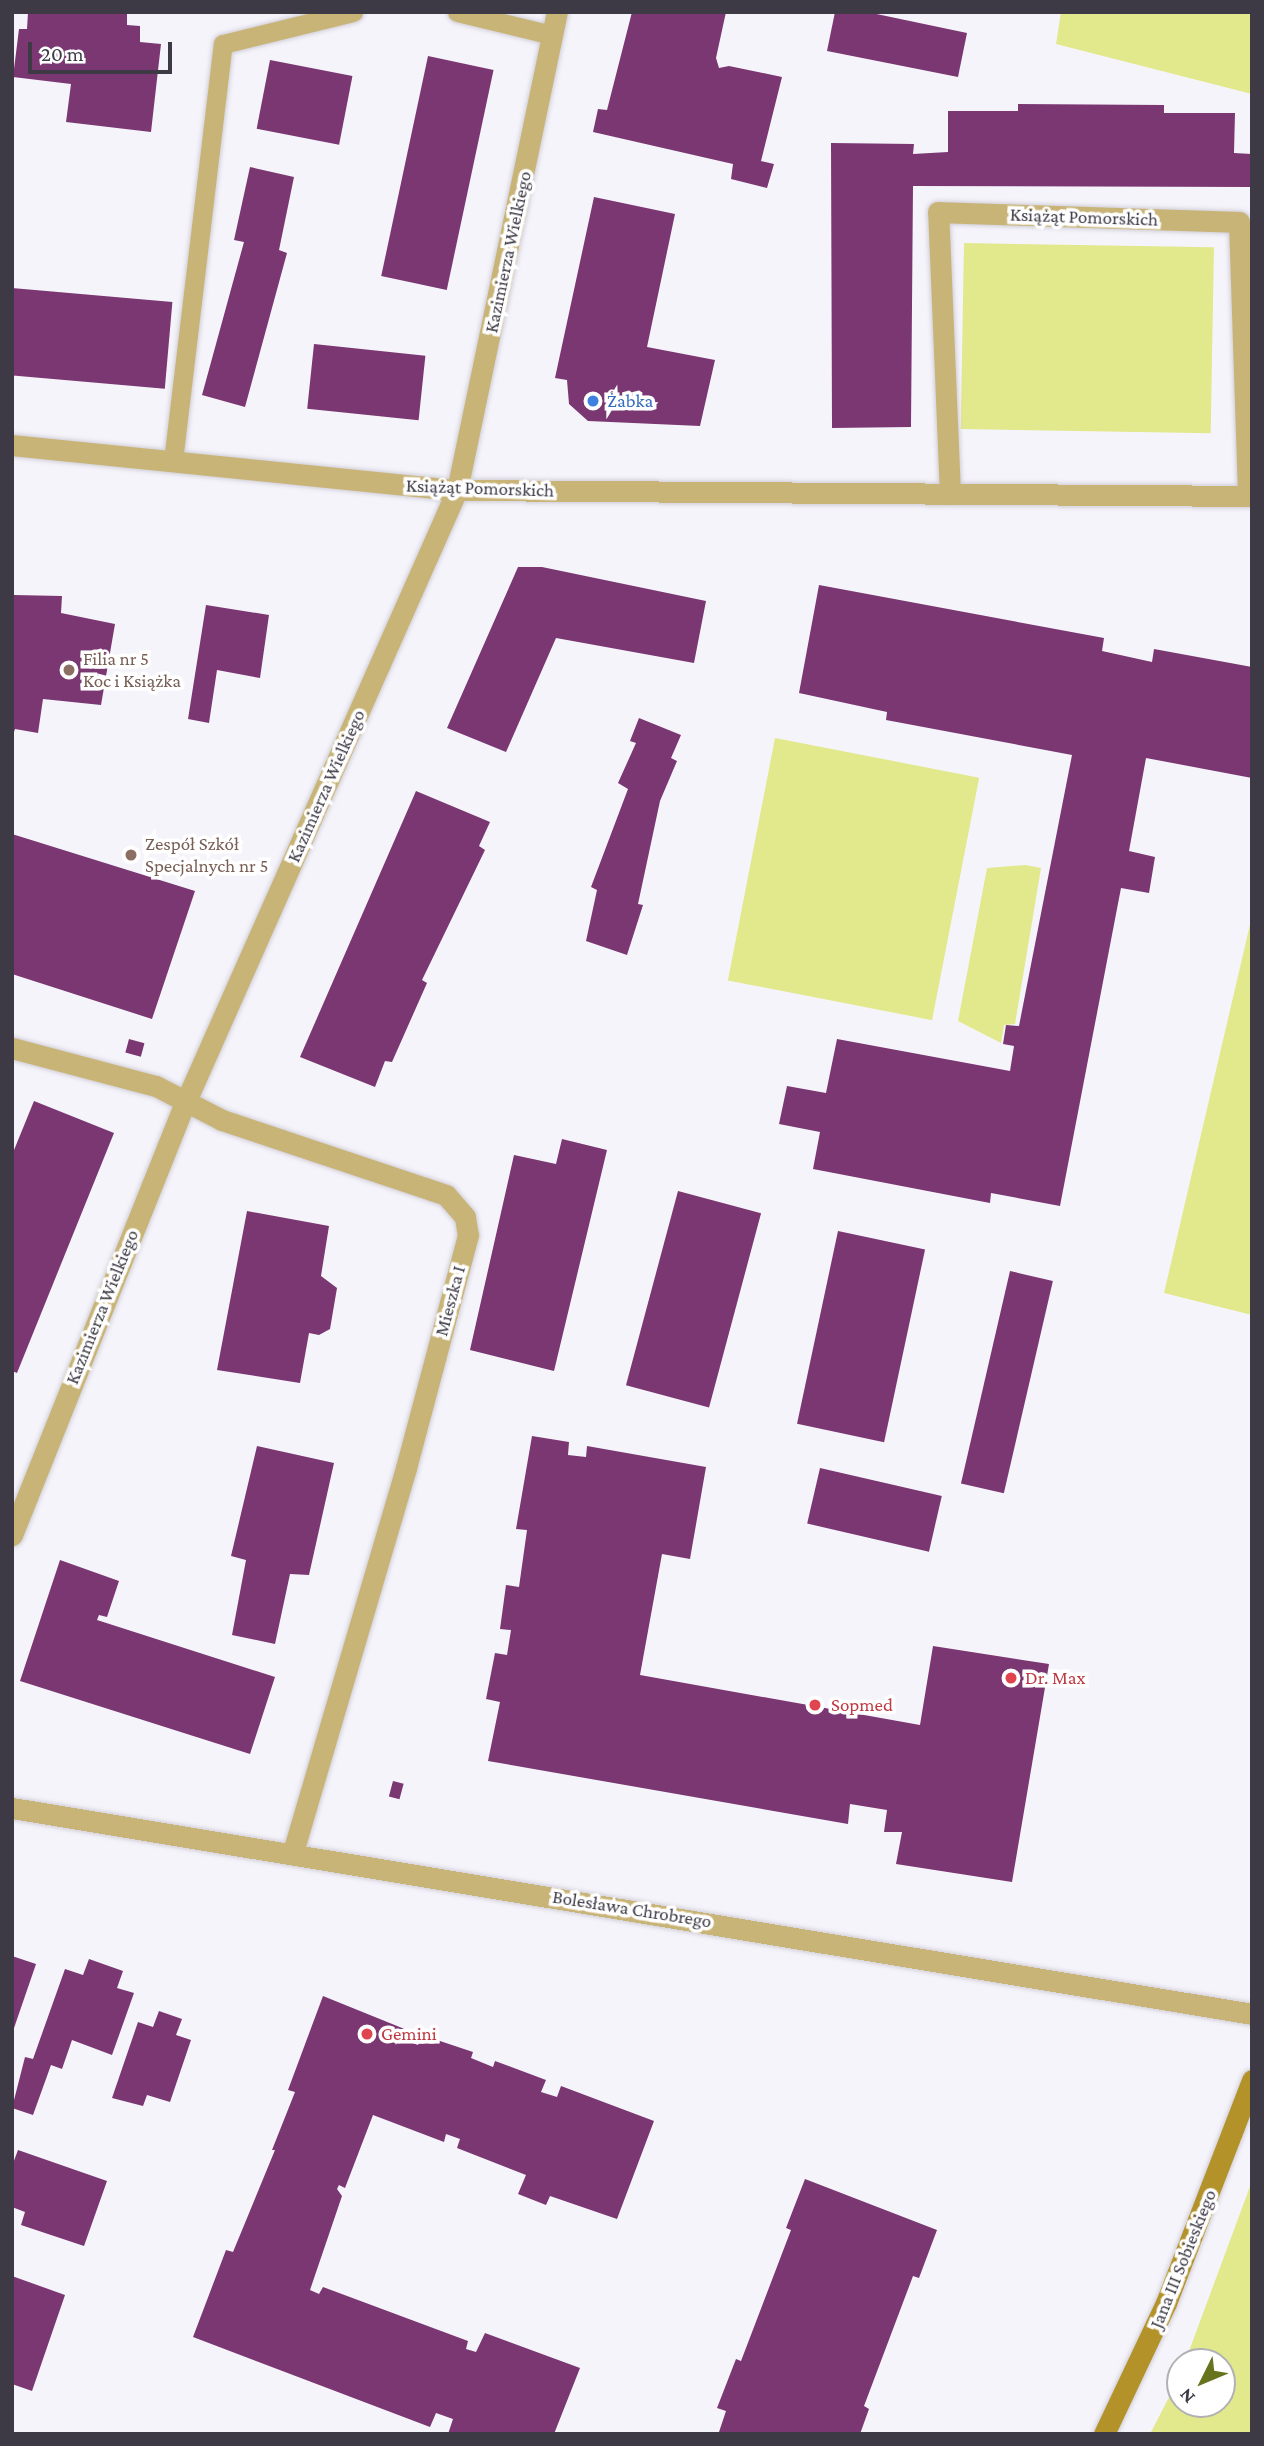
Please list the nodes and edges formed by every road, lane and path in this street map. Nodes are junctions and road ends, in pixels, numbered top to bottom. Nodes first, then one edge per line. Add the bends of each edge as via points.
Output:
1 (353, 12) edge
2 (457, 12) edge
3 (557, 12) edge
4 (552, 35) junction
5 (12, 445) edge
6 (173, 461) junction
7 (457, 490) junction
8 (950, 494) junction
9 (1250, 496) edge
10 (12, 1048) edge
11 (186, 1101) junction
12 (12, 1535) edge
13 (12, 1808) edge
14 (293, 1853) junction
15 (1252, 2014) edge
16 (1252, 2080) edge
17 (1104, 2434) edge

1 - 6 lane via 223,44
2 - 4 lane
3 - 4 street, Kazimierza Wielkiego
4 - 7 street, Kazimierza Wielkiego
5 - 6 street, Książąt Pomorskich
6 - 7 street, Książąt Pomorskich
7 - 8 street, Książąt Pomorskich
7 - 11 street, Kazimierza Wielkiego
8 - 9 street, Książąt Pomorskich
8 - 9 street, Książąt Pomorskich via 938,212 1239,222
10 - 11 street, Mieszka I via 156,1086
11 - 12 street, Kazimierza Wielkiego
11 - 14 street, Mieszka I via 222,1120 446,1195 465,1217 468,1235 406,1468
13 - 14 street, Bolesława Chrobrego
14 - 15 street, Bolesława Chrobrego
16 - 17 street, Jana III Sobieskiego via 1152,2336

